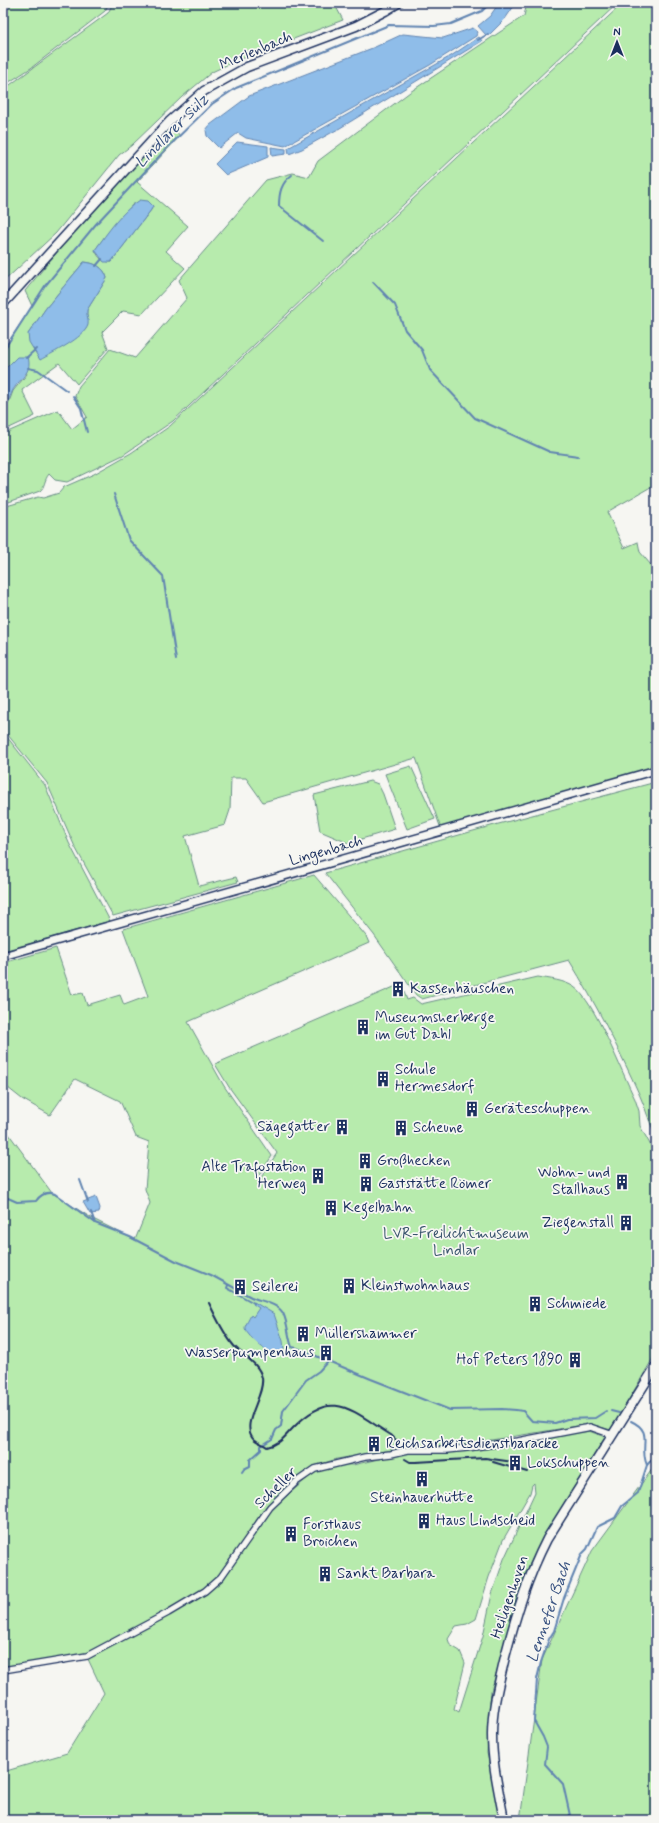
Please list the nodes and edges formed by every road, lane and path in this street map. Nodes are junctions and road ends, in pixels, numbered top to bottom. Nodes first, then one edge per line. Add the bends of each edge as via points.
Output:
1 (398, 3) edge
2 (3, 304) edge
3 (656, 770) edge
4 (3, 956) edge
5 (656, 1366) edge
6 (613, 1435) junction
7 (3, 1670) edge
8 (504, 1820) edge

1 - 2 main road, Merlenbach via 356,26 246,67 204,91 170,121
3 - 4 street, Lingenbach
5 - 6 main road, Heiligenhoven
6 - 7 street, Scheller via 590,1427 467,1448 408,1450 315,1469 296,1482 270,1507 221,1577 205,1591 87,1656
6 - 8 main road, Heiligenhoven via 547,1539 533,1566 517,1610 493,1713 493,1754

